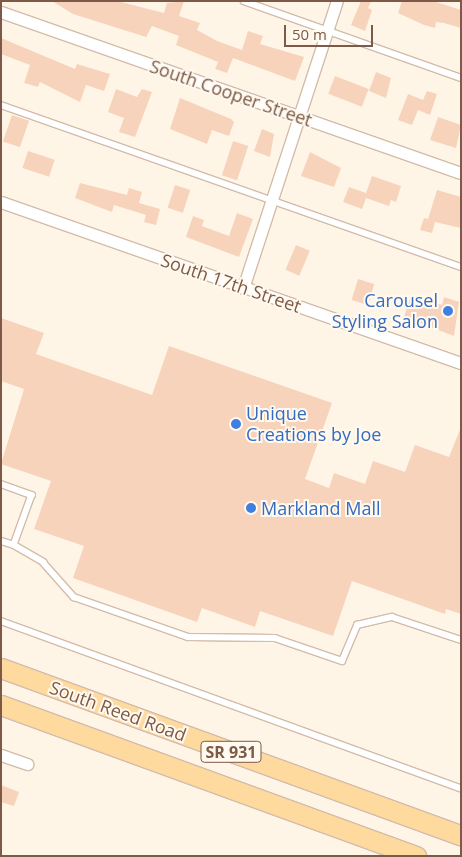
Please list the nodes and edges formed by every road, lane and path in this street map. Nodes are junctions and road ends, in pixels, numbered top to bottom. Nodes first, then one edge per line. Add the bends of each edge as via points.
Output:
1 (244, 1) edge
2 (338, 1) edge
3 (1, 12) edge
4 (328, 31) junction
5 (461, 78) edge
6 (1, 105) edge
7 (300, 117) junction
8 (461, 173) edge
9 (272, 200) junction
10 (1, 202) edge
11 (461, 267) edge
12 (243, 288) junction
13 (461, 363) edge
14 (1, 484) edge
15 (1, 541) edge
16 (14, 545) junction
17 (1, 621) edge
18 (461, 640) edge
19 (1, 668) edge
20 (1, 705) edge
21 (1, 755) edge
22 (27, 764) dead end
23 (461, 788) edge
24 (461, 835) edge
25 (416, 856) edge

1 - 4 lane
2 - 4 street
3 - 7 street, South Cooper Street
4 - 5 lane
4 - 7 street
6 - 9 lane
7 - 8 street, South Cooper Street
7 - 9 street
9 - 11 lane
9 - 12 street
10 - 12 street, South 17th Street
12 - 13 street, South 17th Street
14 - 16 lane via 32,495
15 - 16 lane
16 - 18 lane via 43,562 74,597 188,637 275,638 342,661 357,625 392,616
17 - 23 lane
19 - 24 main road, South Reed Road / SR 931
20 - 25 main road, South Reed Road / SR 931
21 - 22 street

